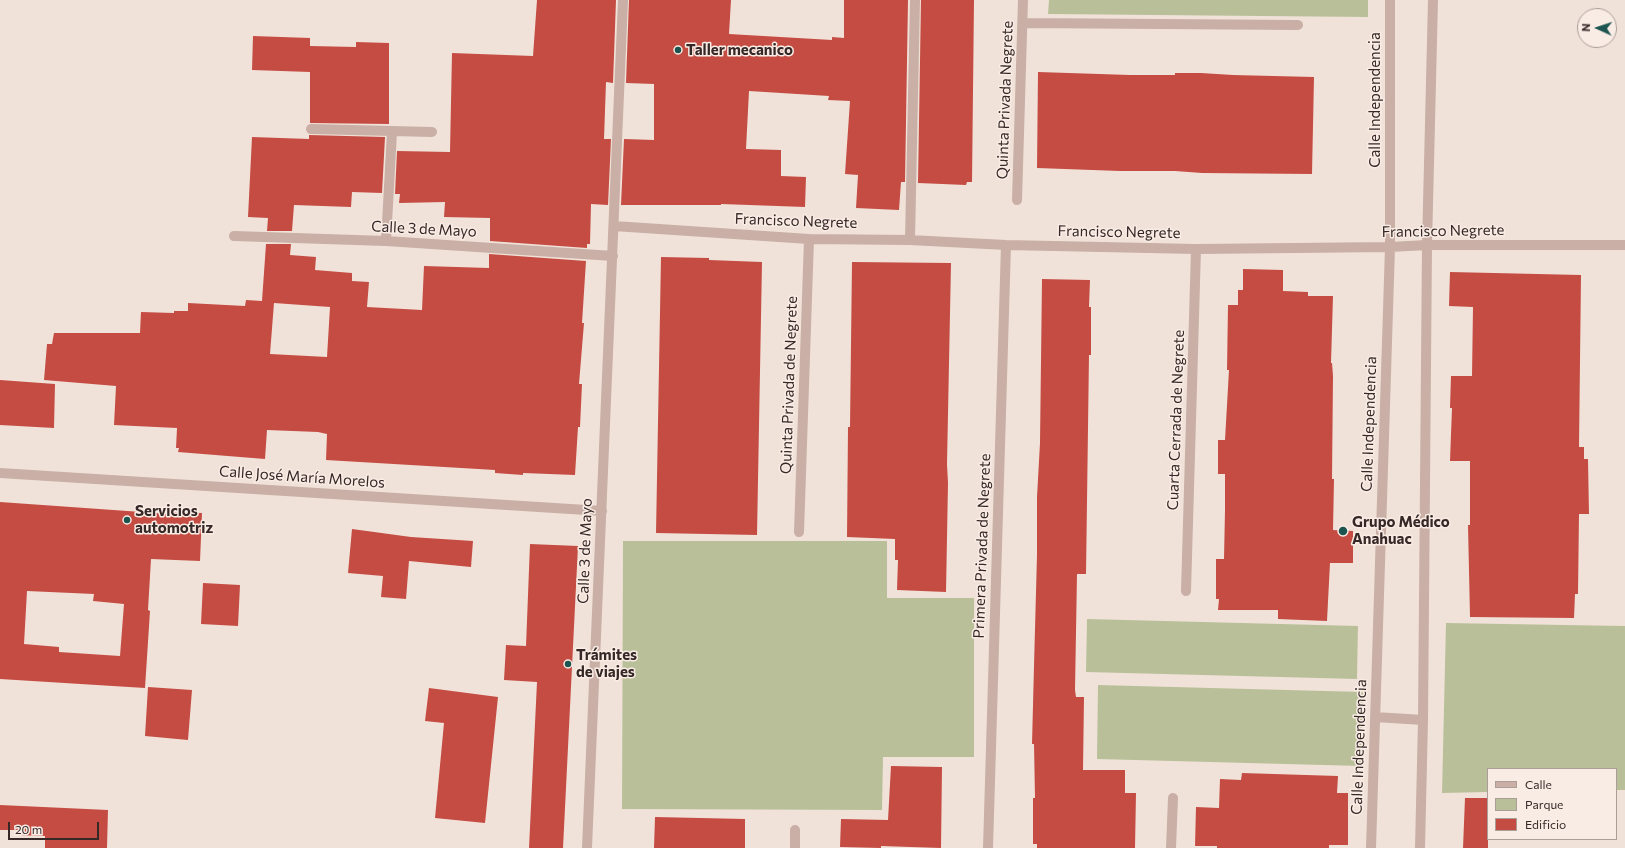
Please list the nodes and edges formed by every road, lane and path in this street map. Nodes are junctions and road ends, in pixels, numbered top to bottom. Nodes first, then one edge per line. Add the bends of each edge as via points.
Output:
1 (623, 0) edge
2 (915, 0) edge
3 (1023, 0) edge
4 (1390, 0) edge
5 (1434, 0) edge
6 (1023, 23) junction
7 (1298, 25) dead end
8 (311, 129) dead end
9 (392, 132) junction
10 (432, 132) dead end
11 (1016, 200) dead end
12 (614, 226) junction
13 (234, 236) dead end
14 (809, 239) junction
15 (910, 240) junction
16 (386, 241) junction
17 (1006, 245) junction
18 (1427, 245) junction
19 (1625, 245) edge
20 (1390, 248) junction
21 (1196, 249) junction
22 (613, 256) junction
23 (0, 473) edge
24 (602, 511) junction
25 (799, 532) dead end
26 (1186, 591) dead end
27 (1375, 717) junction
28 (1423, 720) junction
29 (1173, 798) dead end
30 (795, 830) dead end
31 (587, 848) edge
32 (795, 848) edge
33 (988, 848) edge
34 (1171, 848) edge
35 (1371, 848) edge
36 (1420, 848) edge

1 - 12 street, Calle 3 de Mayo
2 - 15 street
3 - 6 street, Quinta Privada Negrete
4 - 20 street, Calle Independencia
5 - 18 street
6 - 7 street
6 - 11 street, Quinta Privada Negrete
8 - 9 street
9 - 10 street
9 - 16 street
12 - 14 street, Francisco Negrete
12 - 22 street, Calle 3 de Mayo
13 - 16 street, Calle 3 de Mayo
14 - 15 street, Francisco Negrete
14 - 25 street, Quinta Privada de Negrete
15 - 17 street, Francisco Negrete
16 - 22 street, Calle 3 de Mayo
17 - 21 street, Francisco Negrete
17 - 33 street, Primera Privada de Negrete
18 - 19 street, Francisco Negrete
18 - 20 street, Francisco Negrete
18 - 28 street
20 - 21 street, Francisco Negrete
20 - 27 street, Calle Independencia
21 - 26 street, Cuarta Cerrada de Negrete
22 - 24 street, Calle 3 de Mayo
23 - 24 street, Calle José María Morelos
24 - 31 street, Calle 3 de Mayo
27 - 28 street
27 - 35 street, Calle Independencia
28 - 36 street
29 - 34 street
30 - 32 street

